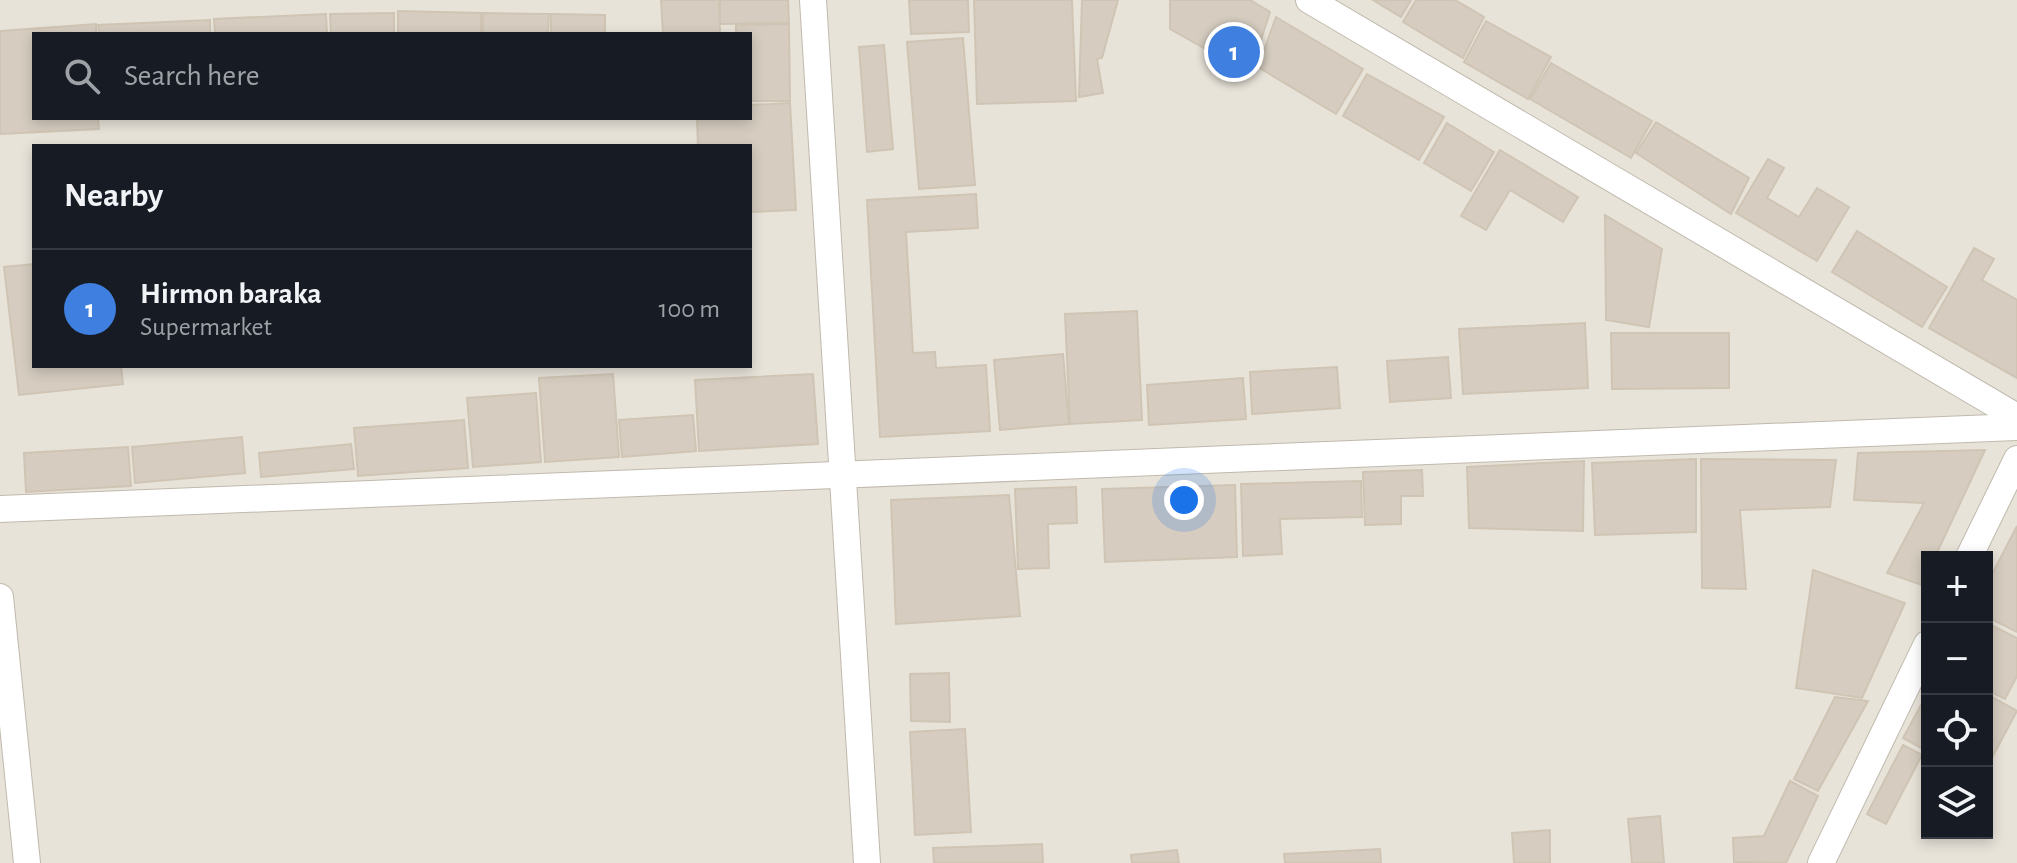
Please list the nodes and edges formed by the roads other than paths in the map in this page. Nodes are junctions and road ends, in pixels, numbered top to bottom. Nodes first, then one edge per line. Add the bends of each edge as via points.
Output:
1 (813, 0) edge
2 (1309, 0) edge
3 (2017, 417) edge
4 (2017, 427) edge
5 (2017, 459) edge
6 (842, 475) junction
7 (0, 509) edge
8 (1972, 551) edge
9 (0, 597) edge
10 (1921, 656) edge
11 (27, 863) edge
12 (867, 863) edge
13 (1821, 863) edge

1 - 6 street
2 - 3 street
4 - 6 street
5 - 8 street
6 - 7 street
6 - 12 street
9 - 11 street
10 - 13 street

